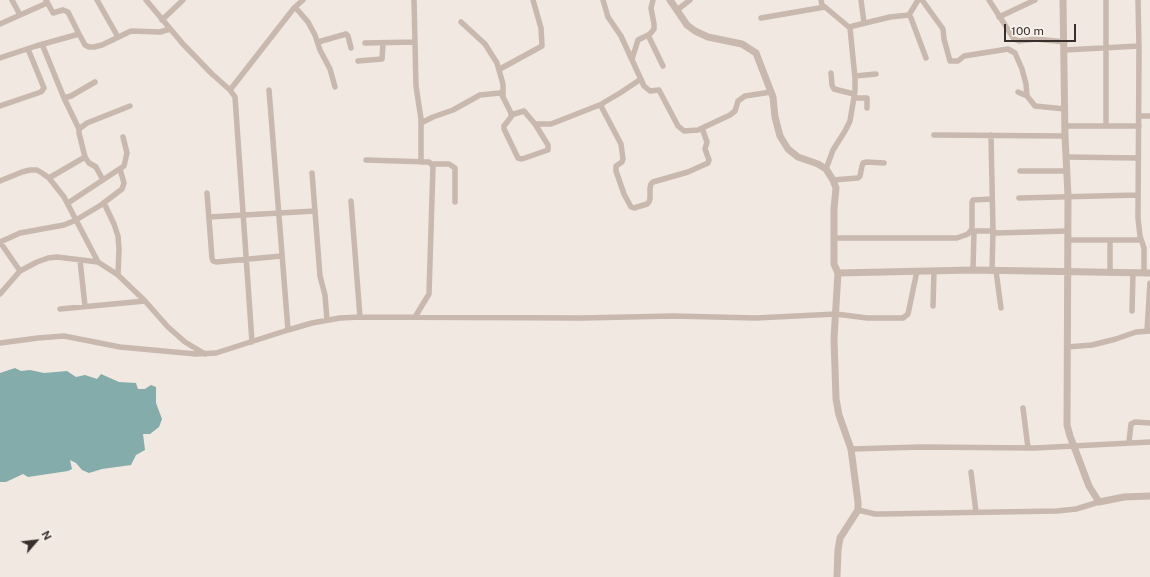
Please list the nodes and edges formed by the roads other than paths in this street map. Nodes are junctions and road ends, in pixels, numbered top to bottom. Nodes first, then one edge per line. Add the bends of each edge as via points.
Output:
1 (12, 0) edge
2 (96, 0) edge
3 (146, 0) edge
4 (183, 0) edge
5 (303, 0) edge
6 (414, 0) edge
7 (533, 0) edge
8 (603, 0) edge
9 (653, 0) edge
10 (670, 0) edge
11 (690, 0) edge
12 (821, 0) edge
13 (861, 0) edge
14 (918, 0) edge
15 (922, 0) edge
16 (989, 0) edge
17 (1035, 0) edge
18 (1064, 0) edge
19 (1106, 0) edge
20 (1138, 0) edge
21 (46, 2) edge
22 (296, 6) junction
23 (825, 8) junction
24 (677, 10) junction
25 (20, 15) junction
26 (909, 15) junction
27 (999, 17) junction
28 (761, 18) dead end
29 (162, 20) junction
30 (461, 22) dead end
31 (864, 23) junction
32 (0, 24) edge
33 (849, 27) junction
34 (170, 29) junction
35 (79, 34) junction
36 (648, 35) junction
37 (118, 37) junction
38 (1017, 40) junction
39 (318, 42) junction
40 (416, 42) junction
41 (1064, 42) junction
42 (384, 43) junction
43 (42, 44) junction
44 (366, 44) dead end
45 (1139, 46) junction
46 (351, 48) dead end
47 (1107, 48) junction
48 (28, 49) junction
49 (1008, 49) junction
50 (1065, 50) junction
51 (0, 58) edge
52 (632, 58) junction
53 (926, 58) dead end
54 (358, 61) dead end
55 (663, 66) dead end
56 (500, 69) junction
57 (831, 73) dead end
58 (876, 74) dead end
59 (855, 76) junction
60 (641, 79) junction
61 (95, 82) dead end
62 (335, 87) dead end
63 (230, 90) junction
64 (269, 90) dead end
65 (771, 92) junction
66 (1018, 92) dead end
67 (503, 96) junction
68 (854, 96) junction
69 (1027, 96) junction
70 (64, 98) junction
71 (602, 104) junction
72 (0, 106) edge
73 (130, 106) dead end
74 (867, 108) dead end
75 (1065, 109) junction
76 (511, 114) junction
77 (1139, 116) junction
78 (1150, 116) edge
79 (421, 123) junction
80 (535, 124) junction
81 (1065, 126) junction
82 (1106, 126) junction
83 (1139, 126) junction
84 (702, 128) junction
85 (79, 129) junction
86 (934, 134) dead end
87 (991, 135) junction
88 (1065, 136) junction
89 (123, 137) dead end
90 (85, 157) junction
91 (1066, 157) junction
92 (1138, 158) junction
93 (366, 160) dead end
94 (421, 162) junction
95 (884, 163) dead end
96 (432, 164) junction
97 (120, 169) junction
98 (826, 169) junction
99 (1020, 171) dead end
100 (1067, 171) junction
101 (312, 173) dead end
102 (49, 178) junction
103 (103, 180) junction
104 (833, 180) junction
105 (0, 182) edge
106 (207, 193) dead end
107 (1138, 195) junction
108 (1068, 196) junction
109 (1019, 198) dead end
110 (992, 199) junction
111 (351, 201) dead end
112 (455, 202) dead end
113 (68, 203) junction
114 (104, 203) junction
115 (315, 211) junction
116 (279, 214) junction
117 (244, 216) junction
118 (209, 217) junction
119 (76, 220) junction
120 (972, 231) junction
121 (993, 231) junction
122 (1067, 231) junction
123 (834, 238) junction
124 (1068, 240) junction
125 (1110, 240) junction
126 (1141, 240) junction
127 (0, 242) edge
128 (282, 256) junction
129 (246, 258) junction
130 (80, 260) junction
131 (98, 262) junction
132 (973, 270) junction
133 (20, 271) junction
134 (917, 271) junction
135 (934, 271) junction
136 (994, 271) junction
137 (1068, 272) junction
138 (838, 273) junction
139 (1110, 273) junction
140 (1133, 273) junction
141 (1147, 273) edge
142 (118, 275) junction
143 (1150, 283) edge
144 (0, 294) edge
145 (145, 301) junction
146 (85, 306) junction
147 (933, 306) dead end
148 (1000, 308) dead end
149 (60, 309) dead end
150 (1132, 311) dead end
151 (836, 314) junction
152 (360, 317) junction
153 (415, 318) junction
154 (327, 320) junction
155 (288, 330) junction
156 (1149, 331) edge
157 (252, 342) junction
158 (0, 343) edge
159 (1067, 347) junction
160 (205, 354) junction
161 (1023, 408) dead end
162 (1150, 423) edge
163 (1129, 442) junction
164 (1150, 442) edge
165 (1074, 446) junction
166 (1028, 448) junction
167 (851, 449) junction
168 (971, 472) dead end
169 (1150, 496) edge
170 (1099, 502) junction
171 (858, 510) junction
172 (976, 512) junction
173 (837, 577) edge

1 - 25 street
2 - 37 street
3 - 29 street
4 - 29 street
5 - 22 street
6 - 40 street
7 - 56 street via 541,28 542,46
8 - 52 street via 608,17
9 - 36 street via 651,8 654,26
10 - 24 street
11 - 24 street
12 - 23 street
13 - 31 street
14 - 26 street
15 - 49 street via 944,29 950,61 958,61 964,56
16 - 27 street
17 - 27 street
18 - 41 street
19 - 47 street
20 - 45 street
21 - 25 street
21 - 35 street via 53,12 68,12
22 - 39 street
22 - 63 street
23 - 28 street
23 - 33 street
24 - 65 street via 687,25 695,31 708,37 742,44 756,53
25 - 32 street
26 - 31 street via 890,16
26 - 53 street
27 - 38 street
29 - 34 street
30 - 56 street via 485,44
31 - 33 street
33 - 59 street
34 - 37 street via 155,32 135,30
34 - 63 street
35 - 37 street via 89,47
35 - 43 street
36 - 52 street via 638,40
36 - 55 street
38 - 41 street
38 - 49 street
39 - 46 street via 346,34
39 - 62 street via 330,67
40 - 42 street
40 - 79 street via 416,86
41 - 50 street
42 - 44 street
42 - 54 street via 382,59
43 - 48 street
43 - 70 street
45 - 47 street
45 - 77 street
47 - 50 street
47 - 82 street
48 - 51 street
48 - 72 street via 44,88 40,92
49 - 69 street via 1015,53 1022,69
50 - 75 street
52 - 60 street
56 - 67 street via 504,84
57 - 68 street via 834,89
58 - 59 street
59 - 68 street
60 - 71 street
60 - 84 street via 648,90 660,92 681,129 692,131
61 - 70 street
63 - 117 street via 236,102
64 - 116 street
65 - 84 street via 745,96 738,101 733,113
65 - 98 street via 780,136 788,149 798,157
66 - 69 street
67 - 76 street
67 - 79 street via 500,93 480,95
68 - 74 street via 867,98
68 - 98 street via 850,121 830,155
69 - 75 street via 1035,106
70 - 85 street
71 - 80 street via 556,123
71 - 84 street via 621,144 623,160 616,166 616,171 629,205 634,208 649,202 650,188 654,182 708,163
73 - 85 street via 87,123
75 - 81 street
76 - 80 street via 524,111
76 - 80 street via 504,128 518,158 548,150 548,145
77 - 78 street
77 - 83 street
79 - 94 street
81 - 82 street
81 - 88 street
82 - 83 street
83 - 92 street
85 - 90 street
86 - 87 street
87 - 88 street
87 - 110 street
88 - 91 street
89 - 97 street via 127,158
90 - 102 street
90 - 103 street via 96,167
91 - 92 street
91 - 100 street
92 - 107 street
93 - 94 street
94 - 96 street
95 - 104 street via 863,163 858,178
96 - 112 street via 449,164 455,168
96 - 153 street via 429,294
97 - 103 street
97 - 114 street via 124,183 122,189
98 - 104 street
99 - 100 street
100 - 108 street
101 - 115 street
102 - 105 street via 37,170 30,170
102 - 113 street
103 - 113 street
104 - 123 street via 836,188
106 - 118 street
107 - 108 street
107 - 126 street
108 - 109 street
108 - 122 street
110 - 120 street via 972,201
110 - 121 street
111 - 152 street
113 - 119 street
114 - 119 street
114 - 142 street via 118,236
115 - 116 street
115 - 154 street via 320,276
116 - 117 street
116 - 128 street
117 - 118 street
117 - 129 street
118 - 129 street via 213,261
119 - 127 street via 53,228 20,233
119 - 131 street
120 - 121 street
120 - 123 street via 951,239
120 - 132 street
121 - 122 street
121 - 136 street
122 - 124 street
123 - 138 street via 834,264
124 - 125 street
124 - 137 street
125 - 126 street
125 - 139 street
126 - 141 street
127 - 133 street
128 - 129 street
128 - 155 street
129 - 157 street
130 - 131 street
130 - 133 street via 48,258
130 - 146 street
131 - 142 street
132 - 135 street
132 - 136 street
133 - 144 street
134 - 135 street
134 - 138 street
134 - 151 street via 906,317 867,318
135 - 147 street
136 - 137 street
136 - 148 street
137 - 139 street
137 - 159 street
138 - 151 street
139 - 140 street
140 - 141 street
140 - 150 street
142 - 145 street
143 - 156 street
145 - 146 street
145 - 160 street via 168,327 185,342
146 - 149 street
151 - 153 street via 756,318
151 - 167 street via 836,399 839,416
152 - 153 street
152 - 154 street
154 - 155 street
155 - 157 street
156 - 159 street
157 - 160 street
158 - 160 street via 64,336 127,347
159 - 165 street via 1067,425
161 - 166 street
162 - 163 street via 1131,424
163 - 164 street
163 - 165 street
165 - 166 street
165 - 170 street via 1089,486
166 - 167 street
167 - 171 street
168 - 172 street
169 - 170 street via 1124,496
170 - 172 street via 1076,509 1057,511
171 - 172 street via 875,514
171 - 173 street via 840,538

